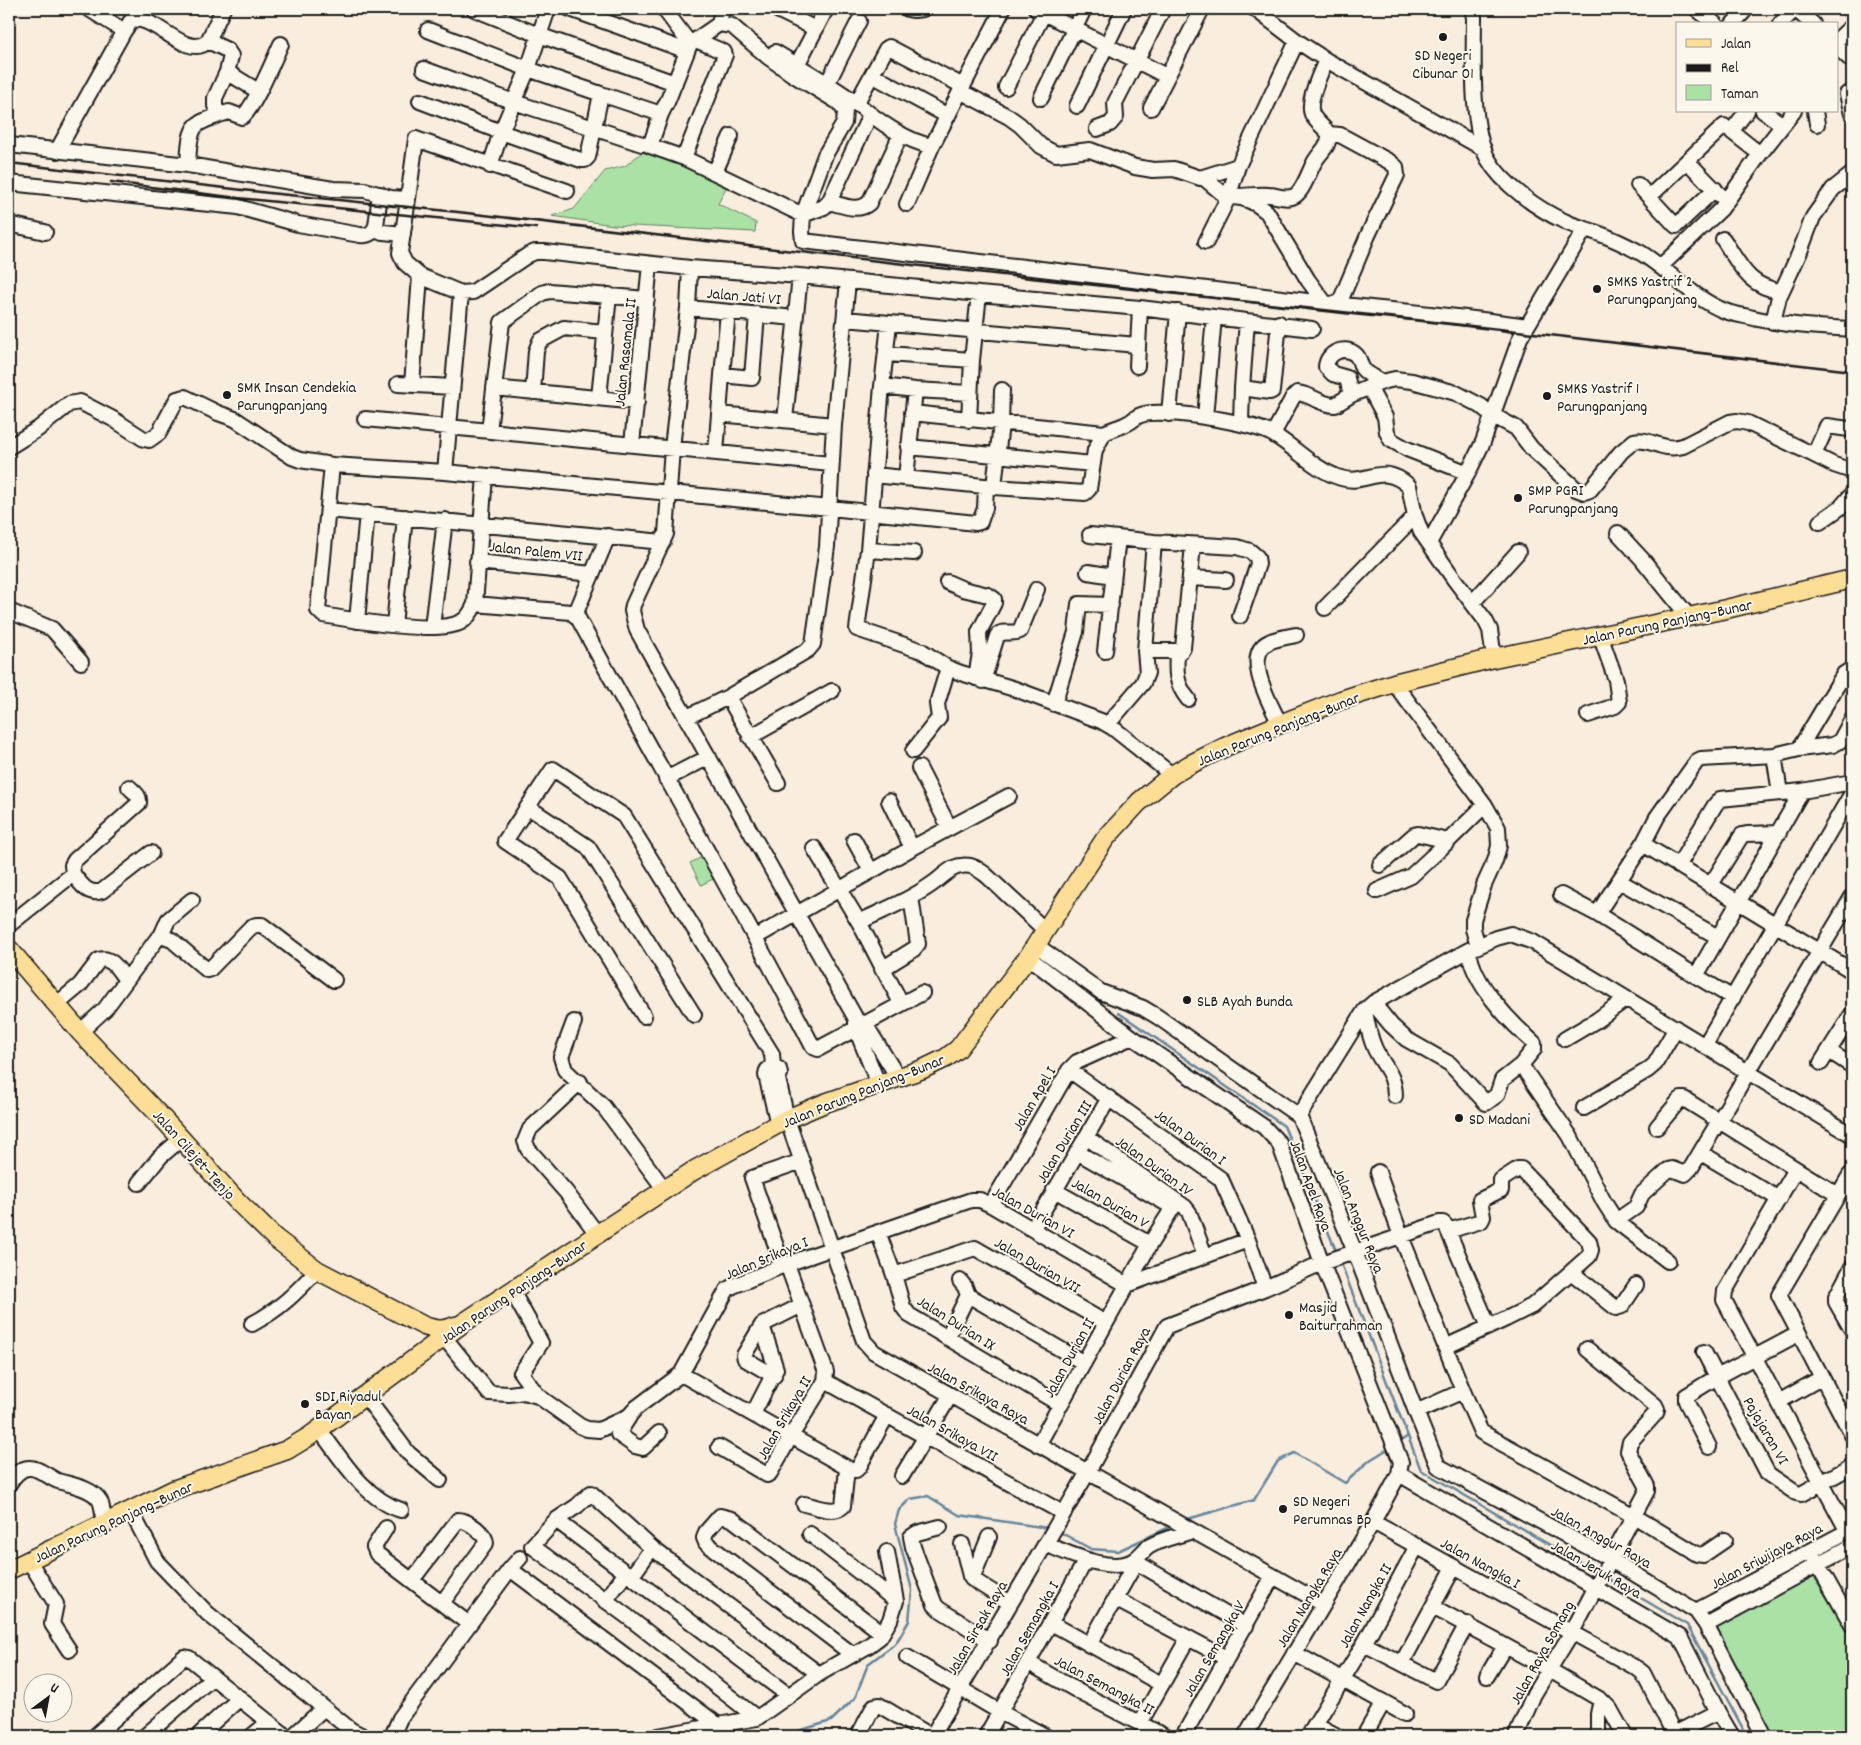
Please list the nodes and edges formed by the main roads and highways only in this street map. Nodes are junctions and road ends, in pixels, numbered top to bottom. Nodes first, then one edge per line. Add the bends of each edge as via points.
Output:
1 (1852, 579) edge
2 (9, 949) edge
3 (414, 1321) junction
4 (463, 1323) junction
5 (419, 1354) junction
6 (9, 1570) edge

1 - 4 main road, Jalan Parung Panjang–Bunar via 1394,683 1280,724 1227,746 1172,775 1129,811 1105,839 1032,951 958,1049 946,1058 899,1078 782,1121 693,1171
2 - 3 main road, Jalan Cilejet–Tenjo via 80,1032 275,1238 317,1270
3 - 4 main road, Jalan Cilejet–Tenjo via 434,1330
3 - 5 main road via 426,1340
4 - 5 main road, Jalan Parung Panjang–Bunar
5 - 6 main road, Jalan Parung Panjang–Bunar via 366,1396 287,1450 173,1490

